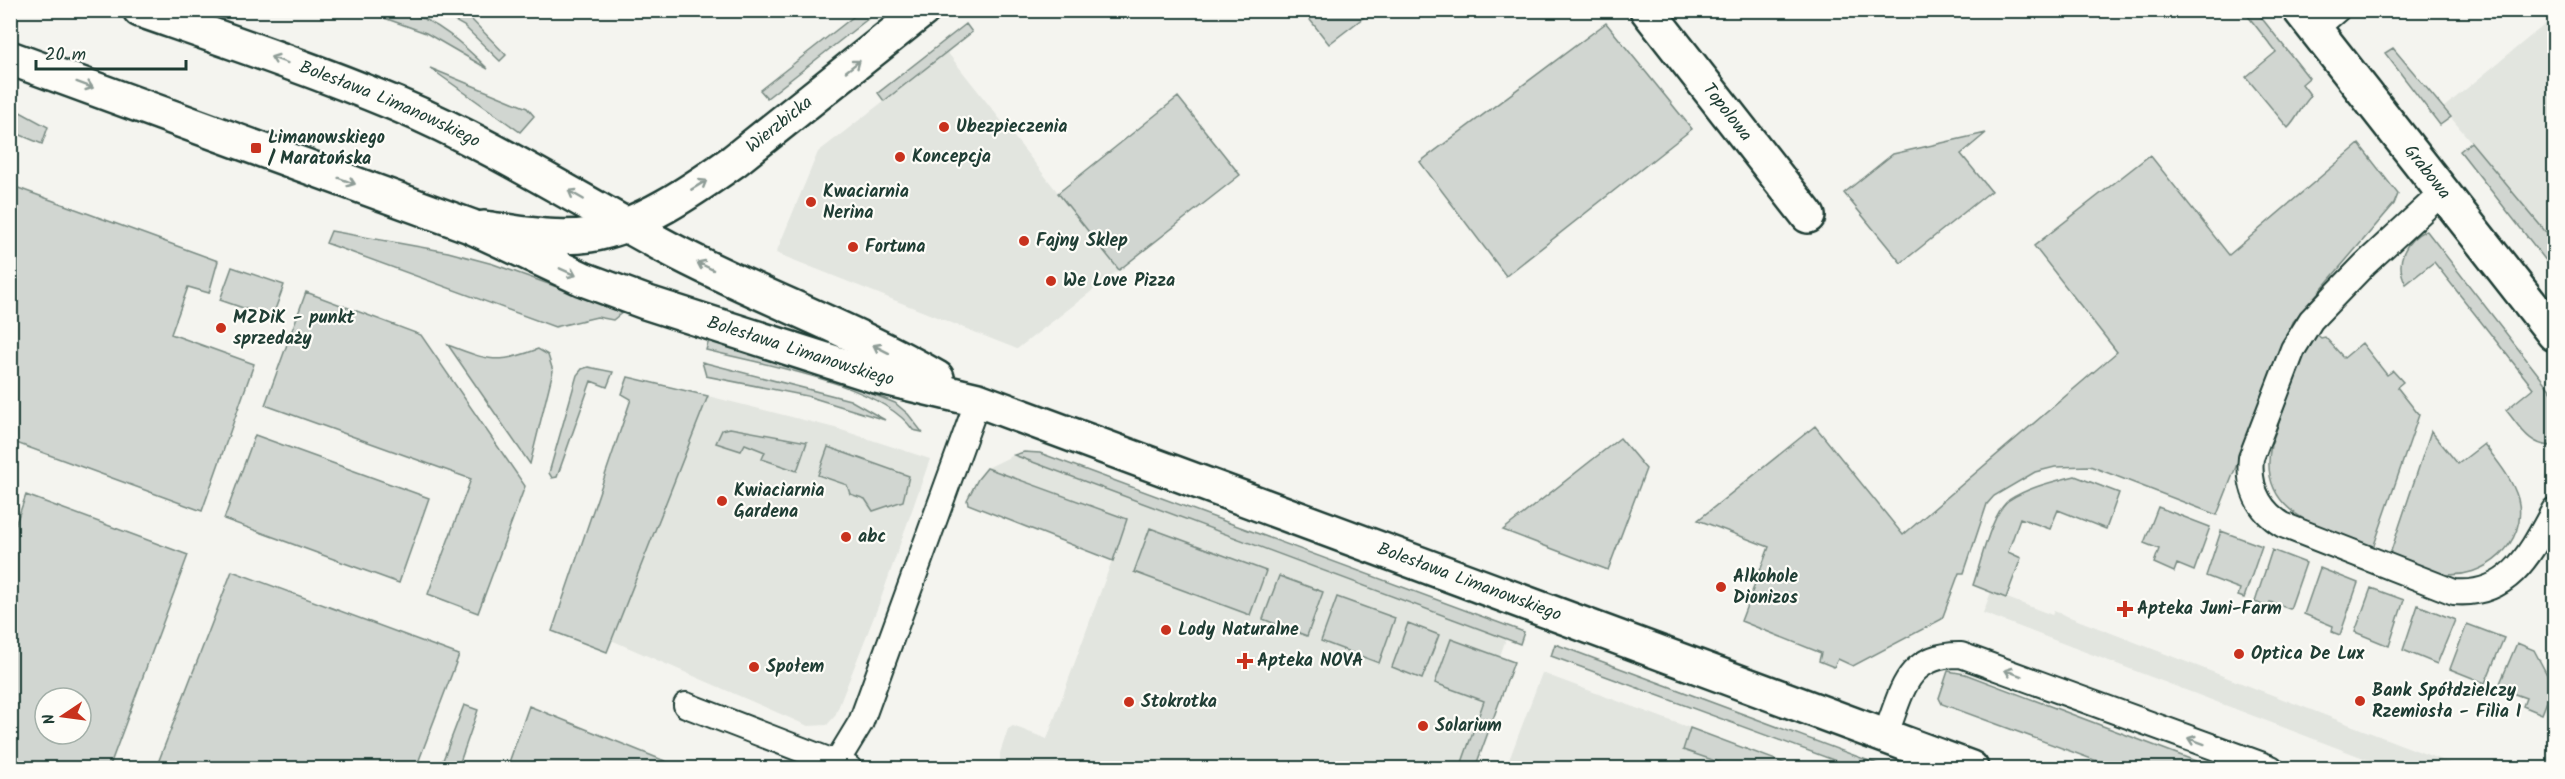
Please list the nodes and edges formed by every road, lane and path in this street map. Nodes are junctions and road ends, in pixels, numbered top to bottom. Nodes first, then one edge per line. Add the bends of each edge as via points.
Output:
1 (140, 10) edge
2 (923, 10) edge
3 (1647, 10) edge
4 (2317, 17) edge
5 (10, 58) edge
6 (2444, 191) junction
7 (1808, 216) dead end
8 (626, 225) junction
9 (470, 226) junction
10 (2554, 334) edge
11 (973, 399) junction
12 (2554, 510) edge
13 (686, 705) dead end
14 (1885, 736) junction
15 (840, 767) edge
16 (1971, 768) edge
17 (2271, 768) edge

8 -> 1 street, Bolesława Limanowskiego via 519,163 397,104
8 -> 2 street, Wierzbicka via 702,184 734,161
3 - 7 street, Topolowa
4 - 6 street, Grabowa
5 -> 9 street, Bolesława Limanowskiego
6 - 10 street, Grabowa
6 - 12 lane via 2311,320 2293,349 2252,458 2254,490 2269,517 2283,525 2454,592 2470,593 2503,581 2528,556
8 - 9 street, Bolesława Limanowskiego via 589,235 565,236
11 -> 8 street, Bolesława Limanowskiego via 875,346 744,286
9 -> 11 street, Bolesława Limanowskiego via 584,279 645,302 876,376
11 - 14 street, Bolesława Limanowskiego
11 - 15 lane via 861,722
13 - 15 lane
14 - 16 street, Bolesława Limanowskiego
17 -> 14 lane via 1961,655 1934,657 1914,669

